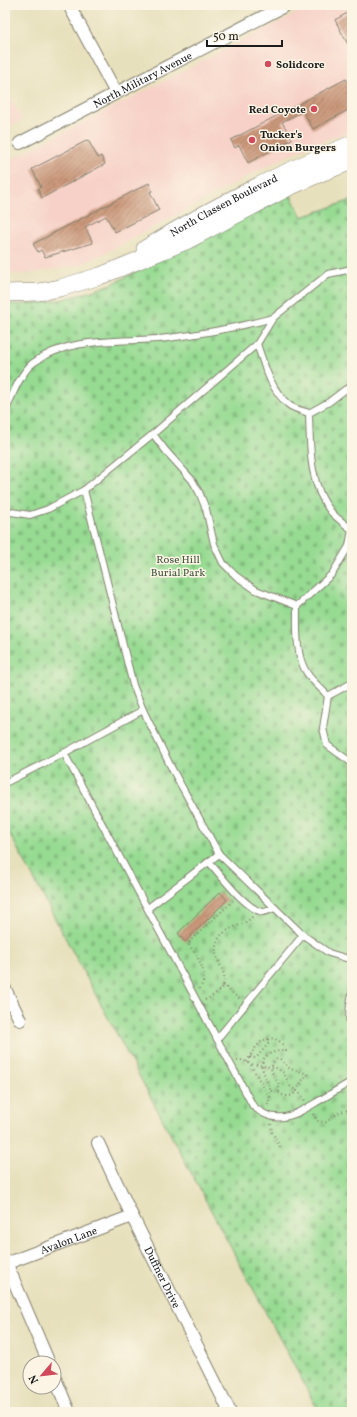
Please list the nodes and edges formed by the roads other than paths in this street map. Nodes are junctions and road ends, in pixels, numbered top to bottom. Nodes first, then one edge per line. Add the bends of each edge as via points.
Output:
1 (69, 5) edge
2 (282, 6) edge
3 (116, 93) junction
4 (20, 143) dead end
5 (352, 144) edge
6 (352, 160) edge
7 (352, 270) edge
8 (100, 276) junction
9 (5, 293) edge
10 (273, 318) junction
11 (257, 344) junction
12 (352, 387) edge
13 (5, 413) edge
14 (310, 413) junction
15 (153, 434) junction
16 (84, 490) junction
17 (5, 511) edge
18 (352, 529) edge
19 (351, 548) edge
20 (297, 606) junction
21 (352, 683) edge
22 (328, 696) junction
23 (143, 710) junction
24 (64, 754) junction
25 (352, 764) edge
26 (5, 783) edge
27 (219, 854) junction
28 (209, 862) junction
29 (148, 908) junction
30 (275, 908) junction
31 (302, 935) junction
32 (352, 960) edge
33 (5, 989) edge
34 (352, 993) edge
35 (20, 1020) dead end
36 (352, 1030) edge
37 (217, 1039) junction
38 (352, 1081) edge
39 (98, 1144) dead end
40 (132, 1216) junction
41 (5, 1262) edge
42 (45, 1355) edge
43 (62, 1395) edge
44 (227, 1411) edge
45 (69, 1412) edge

1 - 3 street
2 - 3 street, North Military Avenue
3 - 4 street, North Military Avenue
5 - 8 main road, North Classen Boulevard via 306,162 217,207
6 - 8 main road, North Classen Boulevard via 290,187 186,241
7 - 10 lane via 328,274
8 - 9 main road, North Classen Boulevard via 39,292
10 - 11 lane
10 - 13 lane via 227,329 168,338 89,343 56,350 32,364 18,382
11 - 14 lane via 267,372 278,392 289,405
11 - 15 lane
12 - 14 lane
14 - 18 lane via 310,453 322,497 332,513
15 - 16 lane
15 - 20 lane via 199,492 206,509 214,544 223,563 256,590
16 - 17 lane via 48,509 30,515
16 - 23 lane via 133,685
18 - 19 lane
19 - 20 lane via 332,574
20 - 22 lane via 301,661 306,673
21 - 22 lane
22 - 25 lane via 323,728 327,745
23 - 24 lane
23 - 27 lane
24 - 26 lane
24 - 29 lane
27 - 28 lane
27 - 30 lane
28 - 29 lane
28 - 30 lane via 239,896 257,910 264,912
29 - 37 lane
30 - 31 lane
31 - 32 lane via 329,953
31 - 37 lane
33 - 35 street
34 - 36 lane
37 - 38 lane via 253,1106 272,1117 293,1115
39 - 40 street, Duffner Drive
40 - 41 street, Avalon Lane
40 - 44 street, Duffner Drive
41 - 42 street
43 - 45 street

